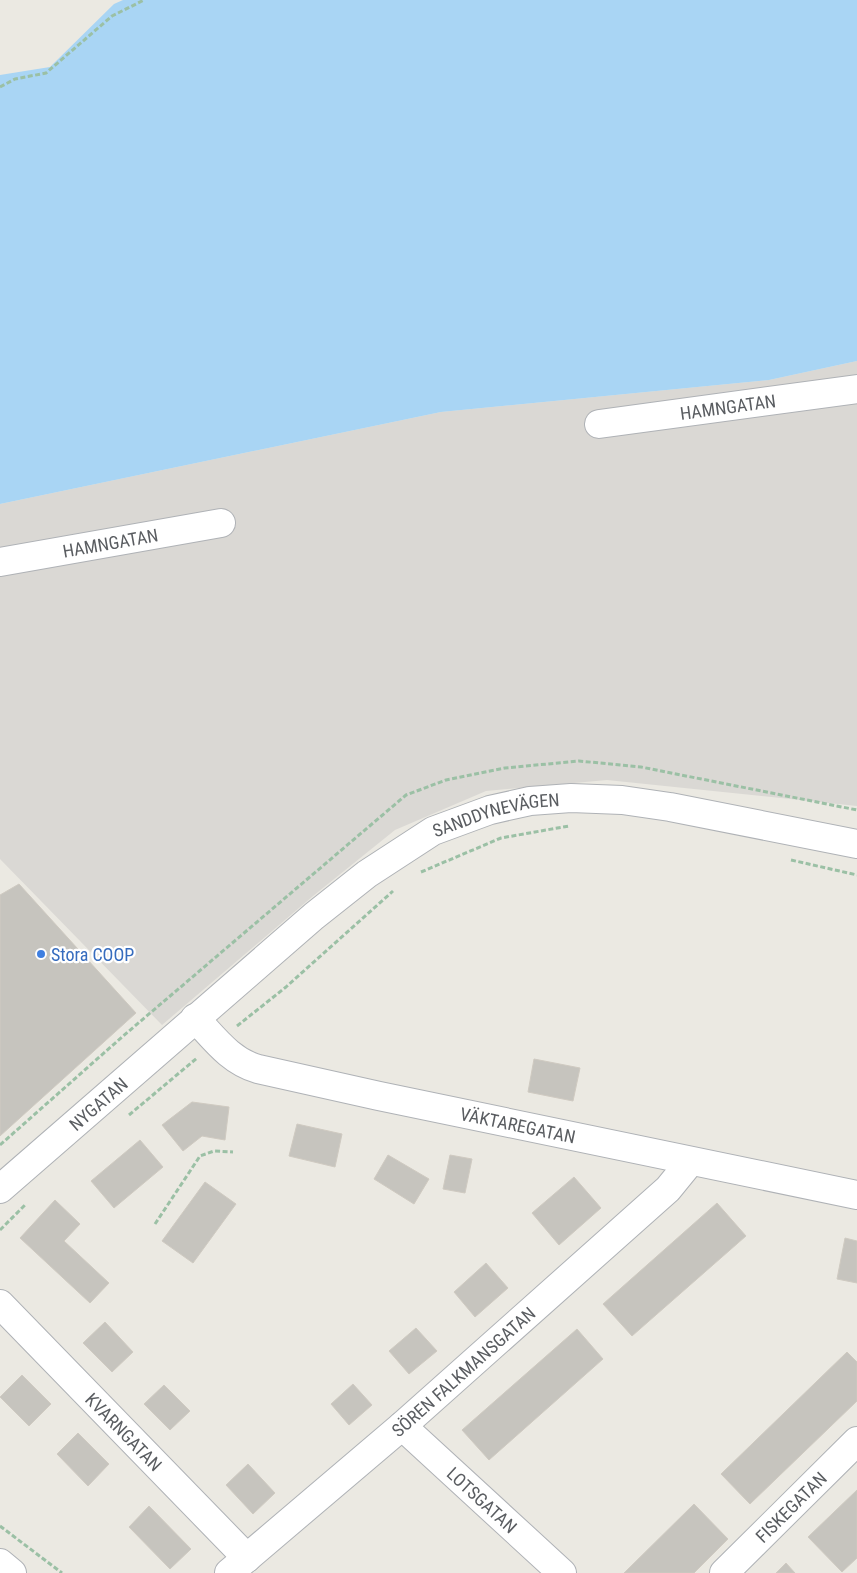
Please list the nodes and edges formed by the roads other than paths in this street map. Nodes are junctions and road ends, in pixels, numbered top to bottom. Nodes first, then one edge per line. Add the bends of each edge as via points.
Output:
1 (857, 389) edge
2 (598, 424) dead end
3 (221, 523) dead end
4 (0, 562) edge
5 (857, 844) edge
6 (195, 1018) junction
7 (690, 1162) junction
8 (0, 1189) edge
9 (857, 1195) edge
10 (0, 1304) edge
11 (402, 1426) junction
12 (857, 1441) edge
13 (238, 1565) edge
14 (562, 1573) edge
15 (724, 1573) edge

1 - 2 street, HAMNGATAN
3 - 4 street, HAMNGATAN
5 - 6 street, SANDDYNEVÄGEN via 622,800 572,798 530,801 490,810 433,831 382,863 314,916
6 - 7 street, VÄKTAREGATAN via 234,1058 247,1066
6 - 8 street, NYGATAN
7 - 9 street, VÄKTAREGATAN
7 - 11 street, SÖREN FALKMANSGATAN via 668,1189
10 - 13 street, KVARNGATAN
11 - 13 street, SÖREN FALKMANSGATAN
11 - 14 street, LOTSGATAN
12 - 15 street, FISKEGATAN

